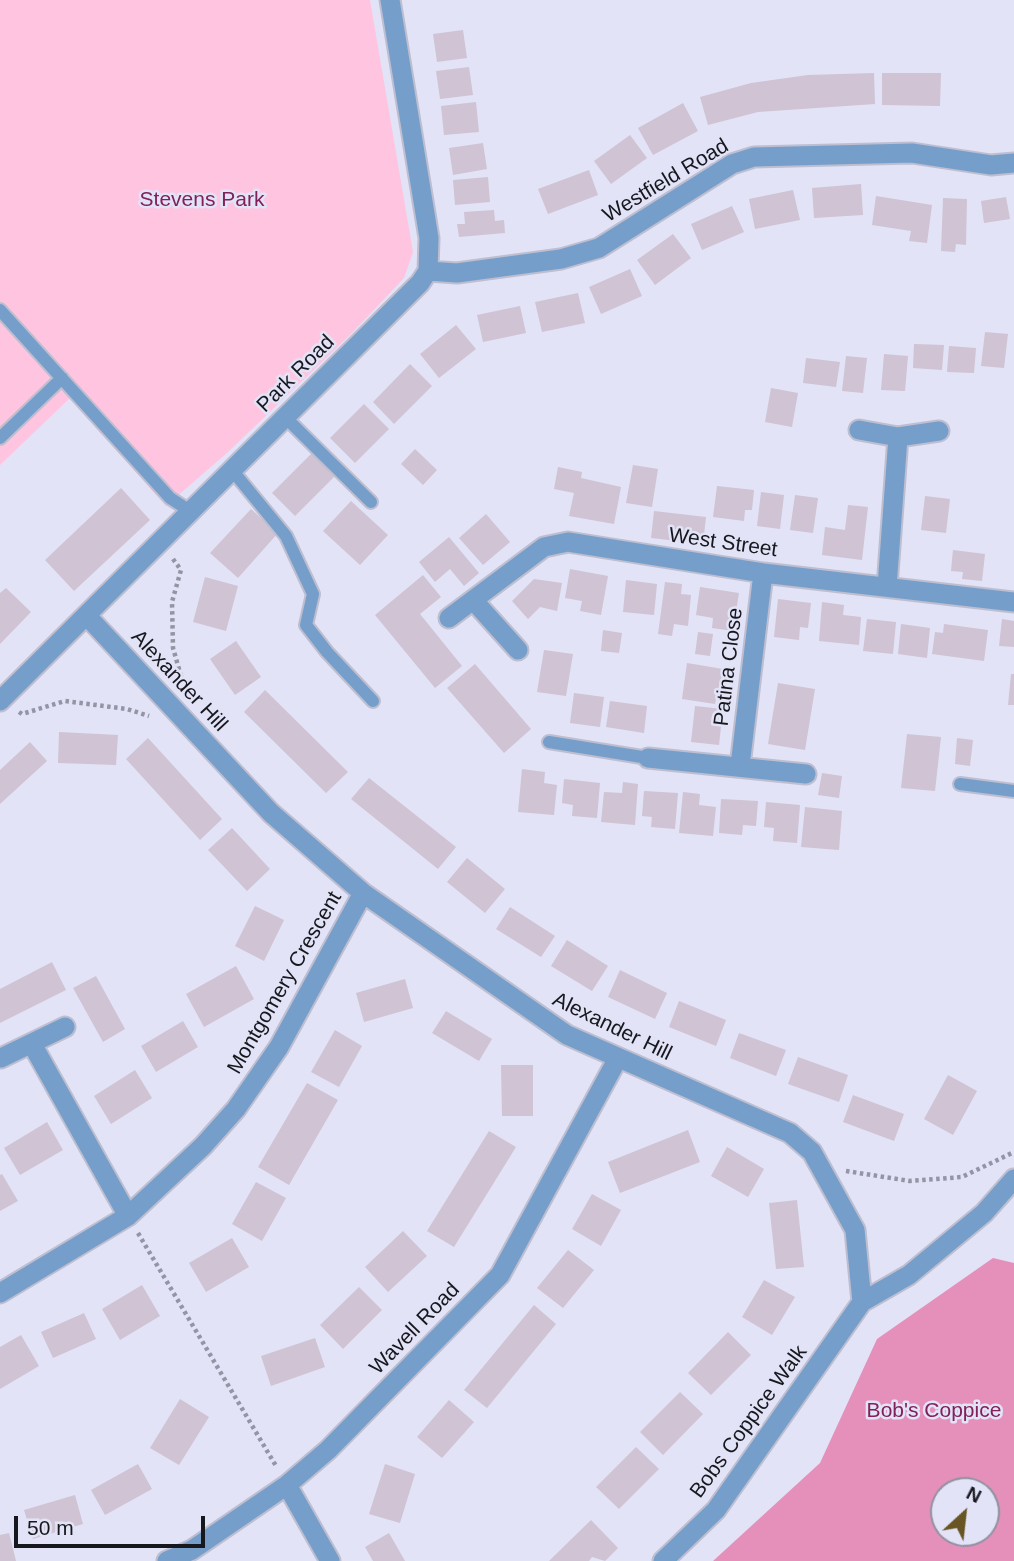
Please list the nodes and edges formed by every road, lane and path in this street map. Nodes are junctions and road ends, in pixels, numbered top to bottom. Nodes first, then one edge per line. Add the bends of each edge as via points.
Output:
1 (390, 0) edge
2 (1014, 163) edge
3 (428, 271) junction
4 (0, 310) edge
5 (62, 378) junction
6 (285, 417) junction
7 (859, 430) dead end
8 (939, 431) dead end
9 (898, 437) junction
10 (0, 438) edge
11 (232, 470) junction
12 (371, 502) dead end
13 (190, 511) junction
14 (160, 542) junction
15 (763, 573) junction
16 (887, 587) junction
17 (474, 601) junction
18 (1014, 602) edge
19 (87, 616) junction
20 (450, 618) dead end
21 (518, 650) dead end
22 (162, 697) junction
23 (2, 700) edge
24 (373, 701) dead end
25 (151, 716) dead end
26 (549, 742) dead end
27 (648, 758) joint
28 (740, 766) junction
29 (806, 774) dead end
30 (960, 784) dead end
31 (1014, 791) edge
32 (363, 893) junction
33 (65, 1027) dead end
34 (32, 1044) junction
35 (1, 1058) edge
36 (618, 1058) junction
37 (1014, 1152) edge
38 (824, 1171) junction
39 (1014, 1179) edge
40 (128, 1216) junction
41 (0, 1293) edge
42 (862, 1302) junction
43 (288, 1485) junction
44 (167, 1561) edge
45 (330, 1561) edge
46 (663, 1561) edge

1 - 3 street via 429,238
2 - 3 street, Westfield Road via 991,165 912,153 754,157 732,164 599,248 561,259 457,273
3 - 6 street, Park Road
4 - 5 lane
5 - 10 lane
5 - 13 lane via 170,498
6 - 11 street, Park Road
6 - 12 lane
7 - 9 street
8 - 9 street
9 - 16 street
11 - 13 street, Park Road
11 - 24 lane via 286,537 313,594 306,625
13 - 14 street, Park Road
14 - 19 street, Park Road
14 - 22 path via 181,570 172,602 173,649 181,676
15 - 16 street, West Street
15 - 17 street, West Street via 568,542 544,547
15 - 28 street, Patina Close
16 - 18 street, West Street
17 - 20 street, West Street
17 - 21 street
19 - 22 street, Alexander Hill
19 - 23 street, Park Road
22 - 32 street, Alexander Hill via 271,813
23 - 25 path via 22,715 65,701
26 - 27 lane
27 - 28 street
28 - 29 street
30 - 31 lane
32 - 36 street, Alexander Hill via 567,1035
32 - 40 street, Montgomery Crescent via 279,1048 236,1109 193,1157
33 - 34 street
34 - 35 street
34 - 40 street
36 - 38 street, Alexander Hill via 790,1133 812,1152
36 - 43 street, Wavell Road via 499,1275
37 - 38 path via 962,1177 910,1181
38 - 42 street, Alexander Hill via 855,1230
39 - 42 street via 984,1213 909,1275
40 - 41 street, Montgomery Crescent
40 - 43 path
42 - 46 street, Bobs Coppice Walk via 716,1510
43 - 44 street, Wavell Road via 192,1550
43 - 45 street

